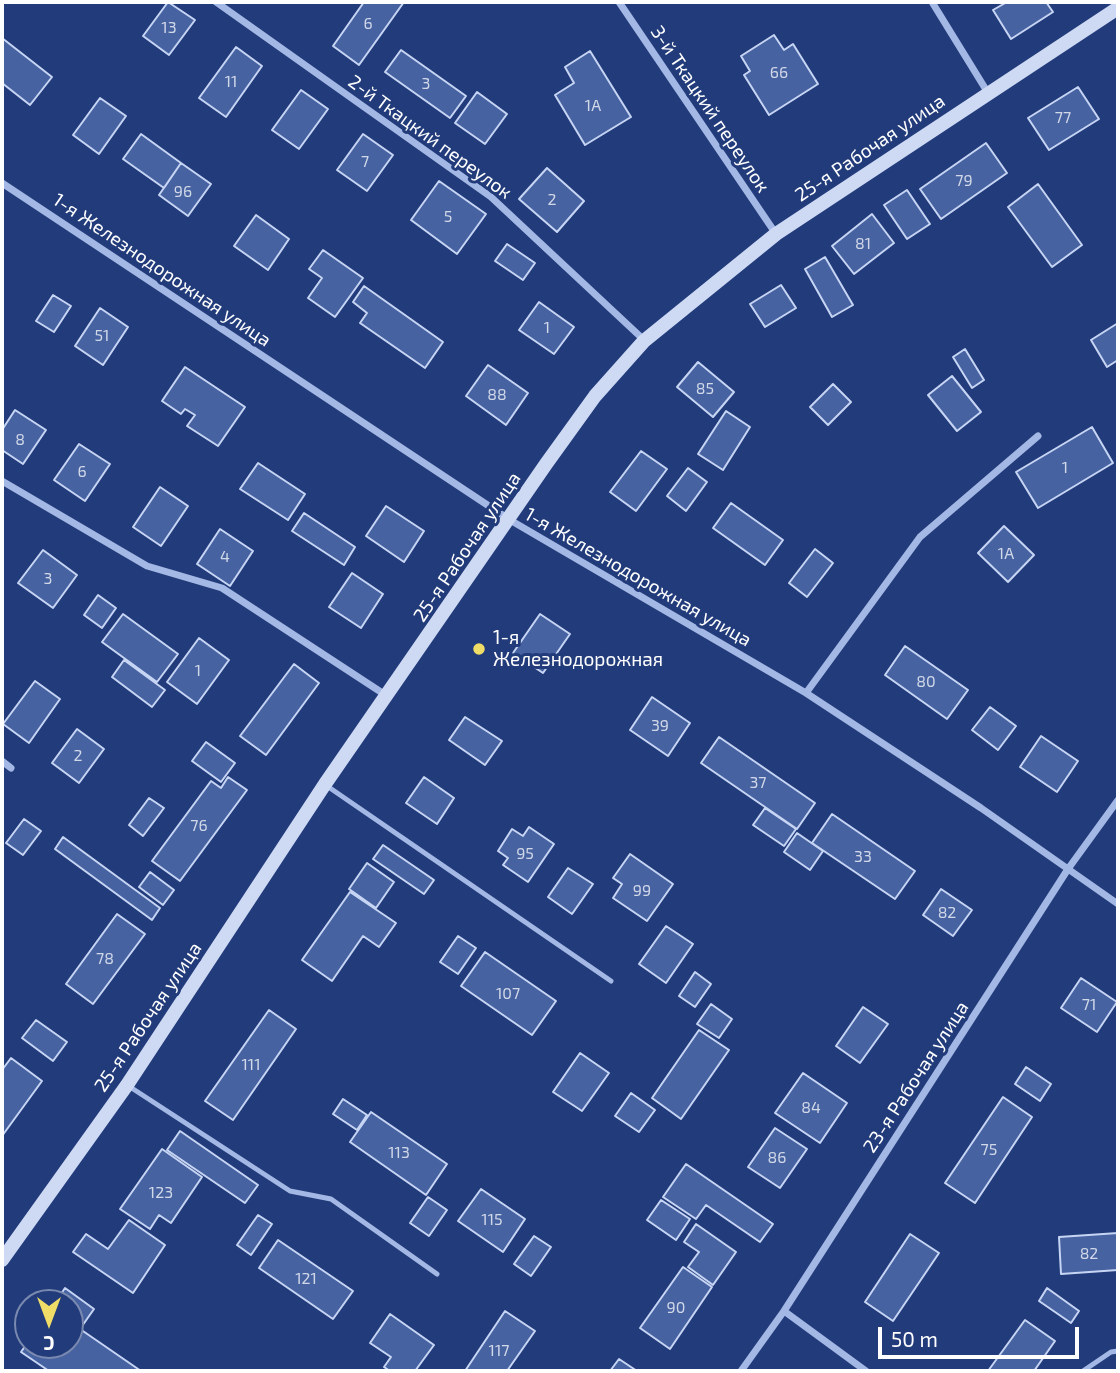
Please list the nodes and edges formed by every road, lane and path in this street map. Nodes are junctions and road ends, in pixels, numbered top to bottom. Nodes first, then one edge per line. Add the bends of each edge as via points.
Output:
1 (216, 2) edge
2 (619, 2) edge
3 (932, 2) edge
4 (1118, 8) edge
5 (988, 93) junction
6 (2, 183) edge
7 (776, 234) junction
8 (644, 341) junction
9 (1038, 436) dead end
10 (2, 481) edge
11 (510, 520) junction
12 (806, 693) junction
13 (387, 696) junction
14 (2, 761) edge
15 (11, 768) dead end
16 (325, 784) junction
17 (1118, 800) edge
18 (1068, 869) junction
19 (1118, 904) edge
20 (611, 981) dead end
21 (127, 1085) junction
22 (2, 1260) edge
23 (437, 1274) dead end
24 (784, 1311) junction
25 (1118, 1351) edge
26 (741, 1371) edge
27 (866, 1371) edge
28 (1083, 1371) edge

1 - 8 street, 2-й Ткацкий переулок via 491,197
2 - 7 street, 3-й Ткацкий переулок
3 - 5 street
4 - 5 main road, 25-я Рабочая улица
5 - 7 main road, 25-я Рабочая улица
6 - 11 street, 1-я Железнодорожная улица
7 - 8 main road, 25-я Рабочая улица
8 - 11 main road, 25-я Рабочая улица via 595,397
9 - 12 street via 920,537
10 - 13 street via 147,566 222,588
11 - 12 street, 1-я Железнодорожная улица
11 - 13 main road, 25-я Рабочая улица
12 - 18 street, 1-я Железнодорожная улица
13 - 16 main road, 25-я Рабочая улица
14 - 15 street
16 - 20 lane
16 - 21 main road, 25-я Рабочая улица
17 - 18 street, 23-я Рабочая улица
18 - 19 street, 1-я Железнодорожная улица
18 - 24 street, 23-я Рабочая улица
21 - 22 main road, 25-я Рабочая улица
21 - 23 lane via 290,1191 331,1199
24 - 26 street, 23-я Рабочая улица
24 - 27 street
25 - 28 lane

